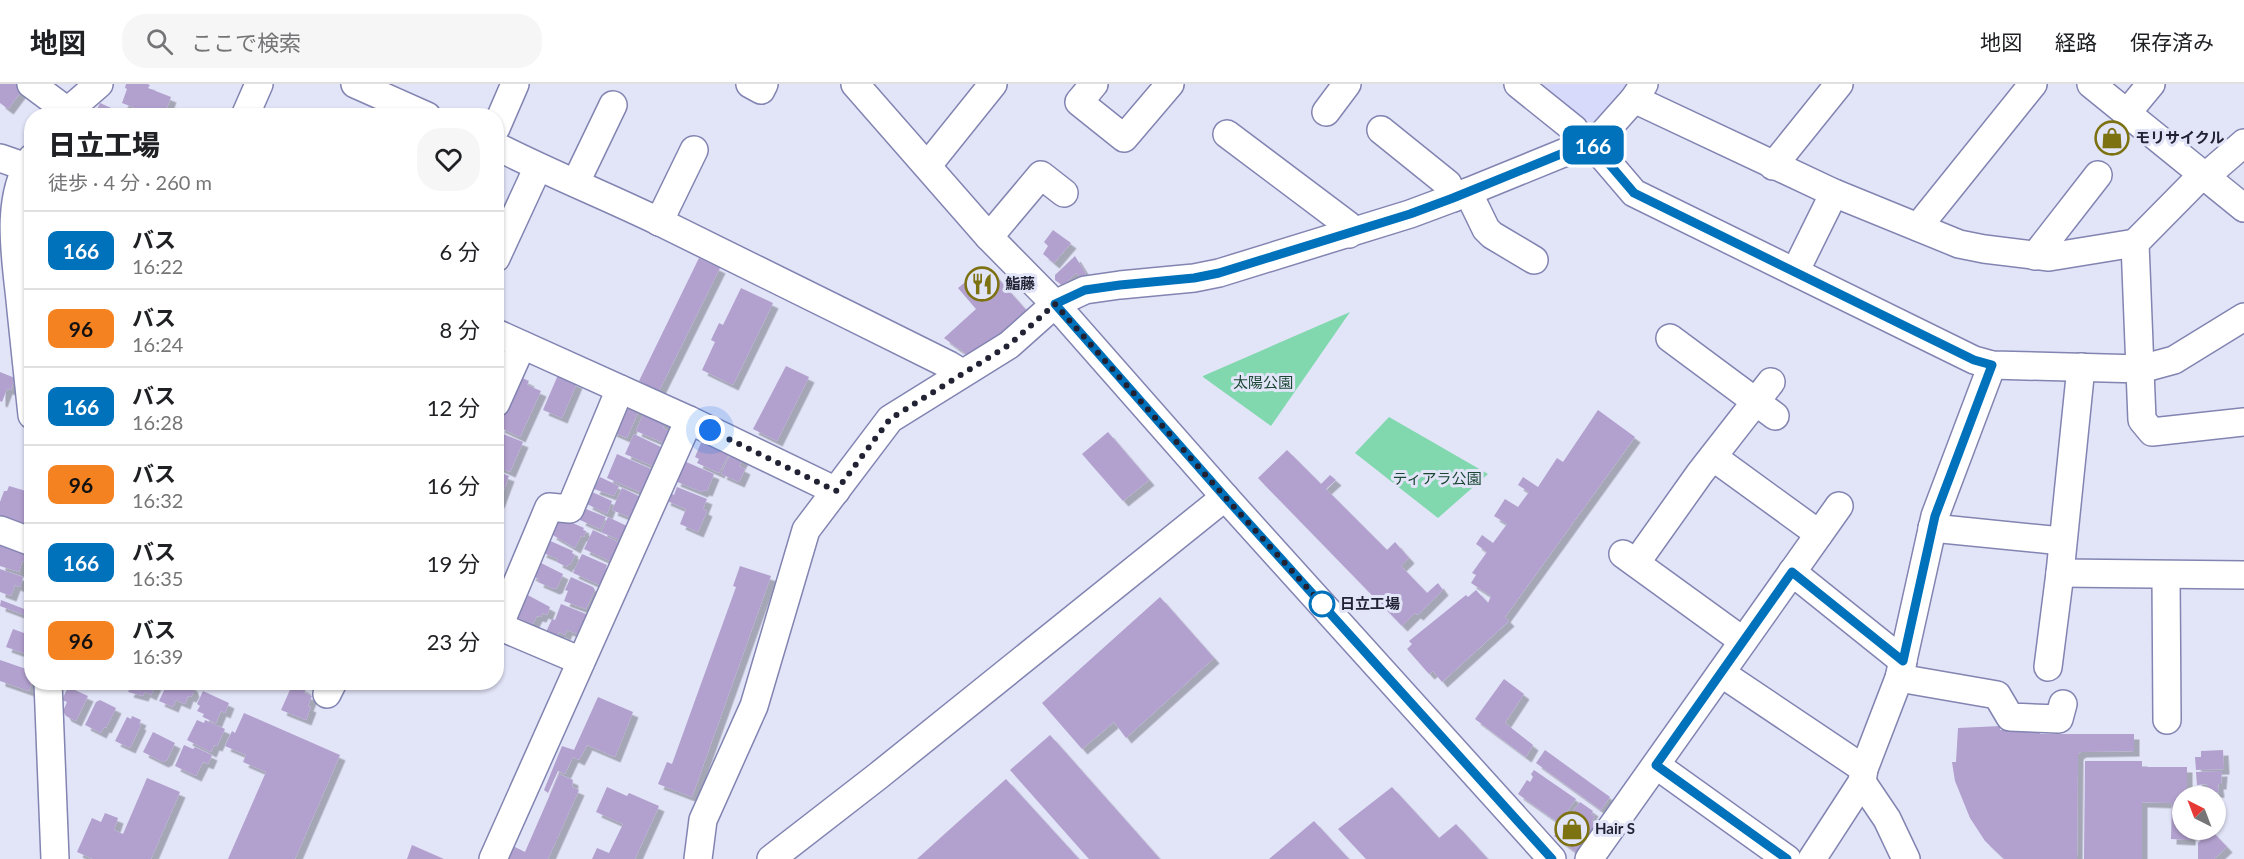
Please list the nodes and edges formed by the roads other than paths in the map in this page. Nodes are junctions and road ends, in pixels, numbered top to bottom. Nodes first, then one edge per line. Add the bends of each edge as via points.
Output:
1 (31, 84) edge
2 (99, 84) edge
3 (259, 84) edge
4 (355, 84) edge
5 (516, 84) edge
6 (750, 84) edge
7 (764, 84) edge
8 (855, 84) edge
9 (993, 84) edge
10 (1094, 84) edge
11 (1170, 84) edge
12 (1347, 84) edge
13 (1518, 84) edge
14 (1839, 84) edge
15 (2032, 84) edge
16 (2092, 84) edge
17 (2151, 84) edge
18 (1639, 92) edge
19 (388, 99) edge
20 (613, 105) dead end
21 (58, 108) edge
22 (70, 108) edge
23 (248, 108) edge
24 (409, 108) edge
25 (504, 110) edge
26 (1326, 112) dead end
27 (2127, 113) junction
28 (1382, 130) dead end
29 (1227, 134) dead end
30 (2244, 143) edge
31 (1588, 145) junction
32 (504, 150) edge
33 (694, 150) dead end
34 (0, 158) edge
35 (24, 162) edge
36 (928, 165) junction
37 (1773, 166) junction
38 (538, 167) junction
39 (2098, 175) dead end
40 (2205, 175) junction
41 (24, 176) edge
42 (576, 182) junction
43 (1064, 193) dead end
44 (1833, 193) junction
45 (1460, 195) junction
46 (2244, 208) edge
47 (659, 222) junction
48 (1918, 227) junction
49 (1349, 234) junction
50 (989, 237) junction
51 (504, 241) edge
52 (2135, 243) junction
53 (2035, 256) junction
54 (1534, 260) dead end
55 (24, 262) edge
56 (1795, 272) junction
57 (1055, 304) junction
58 (2244, 317) edge
59 (504, 337) edge
60 (1670, 338) dead end
61 (522, 345) junction
62 (1992, 365) junction
63 (2081, 368) junction
64 (2140, 369) junction
65 (962, 373) junction
66 (504, 385) edge
67 (620, 389) junction
68 (689, 420) junction
69 (2244, 422) edge
70 (1713, 457) junction
71 (836, 491) junction
72 (1225, 497) junction
73 (1839, 506) dead end
74 (1932, 528) junction
75 (0, 530) edge
76 (1819, 534) junction
77 (24, 539) edge
78 (2062, 541) junction
79 (1792, 572) junction
80 (2060, 573) junction
81 (2166, 576) junction
82 (2244, 576) edge
83 (504, 611) edge
84 (504, 628) edge
85 (1743, 641) junction
86 (582, 661) junction
87 (2048, 667) dead end
88 (1901, 669) junction
89 (1721, 673) junction
90 (48, 690) edge
91 (2063, 704) dead end
92 (2166, 720) dead end
93 (1656, 765) junction
94 (1863, 775) junction
95 (55, 859) edge
96 (493, 859) edge
97 (698, 859) edge
98 (771, 859) edge
99 (1552, 859) edge
100 (1589, 859) edge
101 (1787, 859) edge
102 (1812, 859) edge
103 (1906, 859) edge

1 - 21 street
2 - 22 street
3 - 23 street
4 - 19 street
5 - 25 street
6 - 7 street via 761,90
8 - 36 street
9 - 36 street
10 - 11 street via 1080,102 1124,138
12 - 26 street
13 - 31 street
14 - 37 street
15 - 48 street
16 - 27 street
17 - 27 street
18 - 31 street
18 - 37 street
19 - 24 street
20 - 42 street
27 - 40 street
28 - 45 street
29 - 49 street via 1348,225
30 - 40 street
31 - 45 street
31 - 56 street via 1634,193
32 - 38 street
33 - 47 street
34 - 35 street
36 - 50 street
37 - 44 street
38 - 42 street
38 - 51 street
39 - 53 street
40 - 46 street
40 - 52 street
41 - 55 street via 16,202
42 - 47 street
43 - 50 street via 1041,175
44 - 48 street
44 - 56 street
45 - 49 street
45 - 54 street via 1492,235
47 - 65 street
48 - 53 street via 1959,244
49 - 57 street via 1219,273 1085,290
50 - 57 street
52 - 53 street
52 - 64 street
56 - 62 street via 1974,360
57 - 65 street via 1009,345
57 - 72 street
58 - 64 street via 2174,360
59 - 61 street
60 - 70 street via 1767,400
61 - 66 street
61 - 67 street
62 - 63 street
62 - 74 street
63 - 64 street
63 - 78 street
64 - 69 street via 2142,420 2152,432
65 - 71 street via 890,419
67 - 68 street
67 - 83 street via 570,509 549,507
68 - 71 street
68 - 86 street
70 - 76 street
70 - 85 street via 1629,558
71 - 97 street via 806,530 754,706 703,820
72 - 98 street
72 - 99 street
73 - 76 street
74 - 78 street
74 - 88 street
75 - 77 street
76 - 79 street
78 - 80 street
79 - 85 street
79 - 88 street
80 - 81 street
80 - 87 street
81 - 82 street
81 - 92 street
84 - 86 street
85 - 89 street
86 - 96 street
88 - 91 street via 1997,695 2010,717 2059,719
88 - 94 street
89 - 93 street
89 - 94 street
90 - 95 street
93 - 100 street
93 - 101 street
94 - 102 street
94 - 103 street

